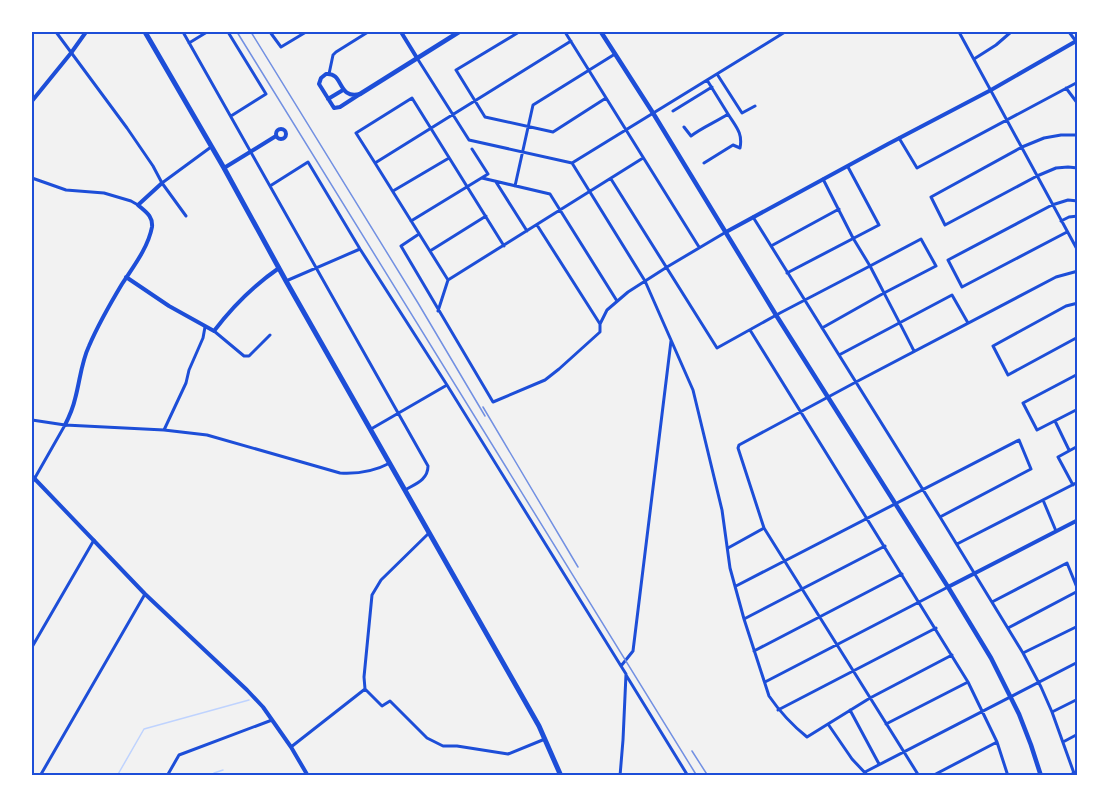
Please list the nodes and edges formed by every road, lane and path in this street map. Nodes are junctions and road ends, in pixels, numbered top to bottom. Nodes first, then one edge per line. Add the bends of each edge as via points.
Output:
1 (56, 32) edge
2 (86, 32) edge
3 (145, 32) edge
4 (183, 32) edge
5 (207, 32) edge
6 (228, 32) edge
7 (270, 32) edge
8 (304, 32) edge
9 (368, 32) edge
10 (401, 32) edge
11 (459, 32) edge
12 (519, 32) edge
13 (565, 32) edge
14 (601, 32) edge
15 (785, 32) edge
16 (960, 32) edge
17 (1011, 32) edge
18 (1069, 32) edge
19 (571, 41) junction
20 (1077, 42) edge
21 (189, 43) junction
22 (71, 53) junction
23 (615, 54) junction
24 (417, 58) junction
25 (974, 59) junction
26 (588, 70) junction
27 (329, 74) junction
28 (717, 74) junction
29 (707, 80) junction
30 (1077, 82) edge
31 (711, 87) junction
32 (1066, 88) junction
33 (343, 90) junction
34 (991, 90) junction
35 (360, 94) junction
36 (606, 98) junction
37 (328, 99) junction
38 (32, 100) edge
39 (475, 100) junction
40 (1077, 104) edge
41 (754, 105) dead end
42 (673, 111) dead end
43 (653, 113) junction
44 (453, 114) junction
45 (728, 114) junction
46 (231, 116) junction
47 (1007, 120) junction
48 (527, 127) junction
49 (684, 127) dead end
50 (431, 128) junction
51 (625, 129) junction
52 (276, 135) dead end
53 (1077, 135) edge
54 (899, 138) junction
55 (212, 147) junction
56 (1022, 147) junction
57 (472, 149) dead end
58 (251, 151) junction
59 (522, 152) junction
60 (449, 158) junction
61 (643, 158) junction
62 (375, 163) junction
63 (572, 163) junction
64 (704, 163) dead end
65 (847, 166) junction
66 (224, 168) junction
67 (1077, 168) edge
68 (1037, 176) junction
69 (32, 178) edge
70 (482, 178) junction
71 (611, 179) junction
72 (824, 179) junction
73 (495, 181) junction
74 (162, 183) junction
75 (270, 186) junction
76 (467, 186) junction
77 (515, 186) junction
78 (393, 191) junction
79 (590, 192) junction
80 (1077, 201) edge
81 (1052, 204) junction
82 (138, 205) junction
83 (839, 209) junction
84 (561, 210) junction
85 (186, 216) dead end
86 (486, 216) junction
87 (1077, 216) edge
88 (753, 217) junction
89 (411, 221) junction
90 (1061, 221) junction
91 (537, 225) junction
92 (527, 231) junction
93 (726, 232) junction
94 (1067, 232) junction
95 (419, 234) junction
96 (854, 238) junction
97 (504, 246) junction
98 (771, 246) junction
99 (699, 248) junction
100 (360, 249) junction
101 (430, 251) junction
102 (1077, 251) edge
103 (870, 266) junction
104 (667, 267) junction
105 (279, 268) junction
106 (315, 268) junction
107 (1077, 271) edge
108 (788, 273) junction
109 (126, 277) junction
110 (286, 280) junction
111 (448, 280) junction
112 (645, 281) junction
113 (884, 293) junction
114 (804, 300) junction
115 (617, 301) junction
116 (1077, 303) edge
117 (438, 311) junction
118 (776, 315) junction
119 (900, 323) junction
120 (968, 323) junction
121 (600, 324) junction
122 (205, 327) junction
123 (822, 328) junction
124 (750, 330) junction
125 (214, 331) junction
126 (270, 335) dead end
127 (1077, 337) edge
128 (671, 339) junction
129 (914, 351) junction
130 (839, 355) junction
131 (1077, 374) edge
132 (856, 382) junction
133 (447, 385) junction
134 (828, 397) junction
135 (1077, 410) edge
136 (801, 412) junction
137 (399, 413) junction
138 (32, 420) edge
139 (1055, 421) junction
140 (65, 425) junction
141 (370, 429) junction
142 (164, 430) junction
143 (1077, 446) edge
144 (1069, 450) junction
145 (390, 463) junction
146 (32, 479) edge
147 (1077, 482) edge
148 (1073, 485) junction
149 (404, 490) junction
150 (923, 490) junction
151 (1043, 500) junction
152 (895, 504) junction
153 (940, 517) junction
154 (868, 518) junction
155 (1077, 520) edge
156 (764, 528) junction
157 (1056, 531) junction
158 (429, 534) junction
159 (94, 540) junction
160 (957, 544) junction
161 (885, 546) junction
162 (728, 548) junction
163 (785, 561) junction
164 (975, 573) junction
165 (902, 574) junction
166 (735, 587) junction
167 (948, 587) junction
168 (802, 589) junction
169 (1077, 590) edge
170 (145, 594) junction
171 (920, 602) junction
172 (992, 602) junction
173 (819, 617) junction
174 (744, 619) junction
175 (1077, 626) edge
176 (936, 628) junction
177 (1008, 628) junction
178 (837, 645) junction
179 (32, 647) edge
180 (754, 651) junction
181 (1023, 653) junction
182 (952, 655) junction
183 (1077, 662) edge
184 (621, 666) junction
185 (854, 671) junction
186 (626, 674) junction
187 (765, 682) junction
188 (968, 682) junction
189 (1039, 682) junction
190 (365, 688) junction
191 (1011, 697) junction
192 (870, 698) junction
193 (1077, 699) edge
194 (778, 710) junction
195 (850, 710) junction
196 (983, 711) junction
197 (1052, 712) junction
198 (272, 720) junction
199 (828, 724) junction
200 (886, 724) junction
201 (1077, 734) edge
202 (545, 739) junction
203 (997, 742) junction
204 (1064, 742) junction
205 (291, 747) junction
206 (903, 751) junction
207 (879, 764) junction
208 (865, 772) junction
209 (1075, 773) edge
210 (1007, 775) edge
211 (40, 776) edge
212 (167, 776) edge
213 (308, 776) edge
214 (561, 776) edge
215 (620, 776) edge
216 (688, 776) edge
217 (868, 776) edge
218 (919, 776) edge
219 (932, 776) edge
220 (1041, 776) edge
221 (1068, 776) edge

1 - 22 street
2 - 22 street
3 - 55 highway
4 - 21 street
5 - 21 street
6 - 46 street via 266,94
7 - 8 street via 281,47
9 - 27 street via 333,55
10 - 24 street
11 - 24 main road
12 - 39 street via 456,70
13 - 19 street
14 - 23 main road
15 - 28 street
16 - 25 street
17 - 25 street
18 - 20 street
19 - 26 street
19 - 39 street
20 - 34 street
21 - 46 street
22 - 38 street
22 - 74 street
23 - 26 street
23 - 43 main road
24 - 35 main road
24 - 44 street
25 - 34 street
26 - 36 street
26 - 48 street via 532,105
27 - 33 street via 335,76
27 - 37 street via 319,82
28 - 29 street
28 - 41 street via 742,113
29 - 31 street
29 - 43 street
30 - 32 street
31 - 42 street
31 - 45 street
32 - 40 street
32 - 47 street
33 - 35 street
33 - 37 street
34 - 47 street
34 - 54 street
35 - 37 street via 337,108
36 - 48 street via 553,132
36 - 51 street
39 - 44 street
39 - 48 street via 485,117
43 - 51 street
43 - 93 main road
44 - 50 street
44 - 59 street via 469,140
45 - 49 street via 691,136
45 - 64 street via 740,131 740,148 733,145
46 - 58 street
47 - 54 street via 917,168
47 - 56 street
48 - 59 street
50 - 60 street
50 - 62 street
50 - 62 street via 412,98 403,103 356,133
51 - 61 street
51 - 63 street
52 - 58 street
53 - 56 street via 1044,138
54 - 65 street
55 - 66 highway
55 - 74 street
56 - 68 street
56 - 68 street via 931,197 945,225
57 - 70 street via 488,174
58 - 66 street
58 - 75 street
59 - 63 street
59 - 77 street
60 - 76 street
60 - 78 street
61 - 71 street
61 - 99 street
62 - 78 street
63 - 79 street
65 - 72 street
65 - 96 street via 879,225
66 - 105 highway
67 - 68 street via 1056,168
68 - 81 street
69 - 82 street via 66,190 104,193
70 - 73 street
70 - 76 street
71 - 79 street
71 - 104 street
72 - 83 street
72 - 88 street
73 - 77 street
73 - 92 street
74 - 82 street
74 - 85 street
75 - 100 street via 308,162
75 - 106 street
76 - 86 street
76 - 89 street
77 - 84 street via 550,194
78 - 89 street
79 - 84 street
79 - 112 street
80 - 81 street
81 - 90 street
81 - 94 street via 948,260 962,287
82 - 109 street via 149,214 152,226
83 - 96 street
83 - 98 street
84 - 91 street
84 - 115 street
86 - 97 street
86 - 101 street
87 - 90 street
88 - 93 street
88 - 98 street
89 - 95 street
90 - 94 street
91 - 92 street
91 - 121 street
92 - 97 street
93 - 99 street
93 - 118 main road
94 - 102 street
95 - 101 street
95 - 117 street via 400,246
96 - 103 street
96 - 108 street
97 - 111 street
98 - 108 street
99 - 104 street
100 - 106 street
100 - 133 street
101 - 111 street
103 - 113 street
103 - 113 street via 921,239 936,266
103 - 114 street
104 - 112 street
104 - 124 street via 717,348
105 - 110 highway
105 - 125 street via 237,302
106 - 110 street
106 - 137 street
107 - 120 street via 1056,277
108 - 114 street
109 - 122 street
109 - 140 street via 88,347
110 - 141 highway
111 - 117 street
112 - 115 street
112 - 128 street
113 - 119 street
113 - 123 street
114 - 118 street
114 - 123 street
115 - 121 street
116 - 127 street via 993,346 1008,375
117 - 121 street via 493,402 545,380 600,332
118 - 124 street
118 - 134 main road
119 - 120 street via 952,295
119 - 129 street
119 - 130 street
120 - 129 street
122 - 125 street
122 - 142 street via 186,383
123 - 130 street
124 - 136 street
125 - 126 street via 244,356 249,356
128 - 162 street via 693,390
128 - 184 street via 633,651
129 - 132 street
130 - 132 street
131 - 139 street via 1023,403 1037,430
132 - 134 street
132 - 150 street
133 - 137 street
133 - 184 street
134 - 136 street
134 - 152 main road
135 - 139 street
136 - 154 street
136 - 156 street via 738,448
137 - 141 street
137 - 149 street via 428,466 424,479
138 - 140 street
139 - 144 street
140 - 142 street
140 - 146 street
141 - 145 highway
142 - 145 street via 207,435 340,473 382,468
143 - 144 street
144 - 148 street via 1058,457
145 - 149 highway
146 - 159 street
147 - 148 street
148 - 151 street
149 - 158 highway
150 - 152 street
150 - 153 street
150 - 153 street via 1019,440 1031,470
151 - 157 street
151 - 160 street
152 - 154 street
152 - 167 main road
153 - 160 street
154 - 161 street
154 - 163 street
155 - 157 street
156 - 162 street
156 - 163 street
157 - 164 street
158 - 190 street via 381,580 372,595
158 - 202 highway
159 - 170 street
159 - 179 street
160 - 164 street
161 - 165 street
161 - 168 street
162 - 166 street
163 - 166 street
163 - 168 street
164 - 167 street
164 - 172 street
165 - 171 street
165 - 173 street
166 - 174 street
167 - 171 street
167 - 191 main road
168 - 173 street
168 - 174 street
169 - 172 street via 1067,563
169 - 177 street
170 - 198 street via 247,690
170 - 211 street
171 - 176 street
171 - 178 street
172 - 177 street
173 - 178 street
173 - 180 street
174 - 180 street
175 - 181 street
176 - 182 street
176 - 185 street
177 - 181 street
178 - 185 street
178 - 187 street
180 - 187 street
181 - 189 street
182 - 188 street
182 - 192 street
183 - 189 street
184 - 186 street
185 - 192 street
185 - 194 street
186 - 215 street
186 - 216 street
187 - 194 street
188 - 196 street
188 - 200 street
189 - 191 street
189 - 197 street
190 - 202 street via 382,706 390,701 427,738 443,746 508,754
190 - 205 street
191 - 196 street
191 - 220 main road
192 - 195 street
192 - 200 street
193 - 197 street
194 - 199 street via 807,737
195 - 199 street
195 - 207 street
196 - 203 street
196 - 206 street
197 - 204 street
198 - 205 street
198 - 212 street via 179,755
199 - 208 street
200 - 206 street
201 - 204 street
202 - 214 highway
203 - 210 street
203 - 219 street
204 - 209 street
205 - 213 street
206 - 207 street
206 - 218 street
207 - 208 street
208 - 217 street
209 - 221 street

